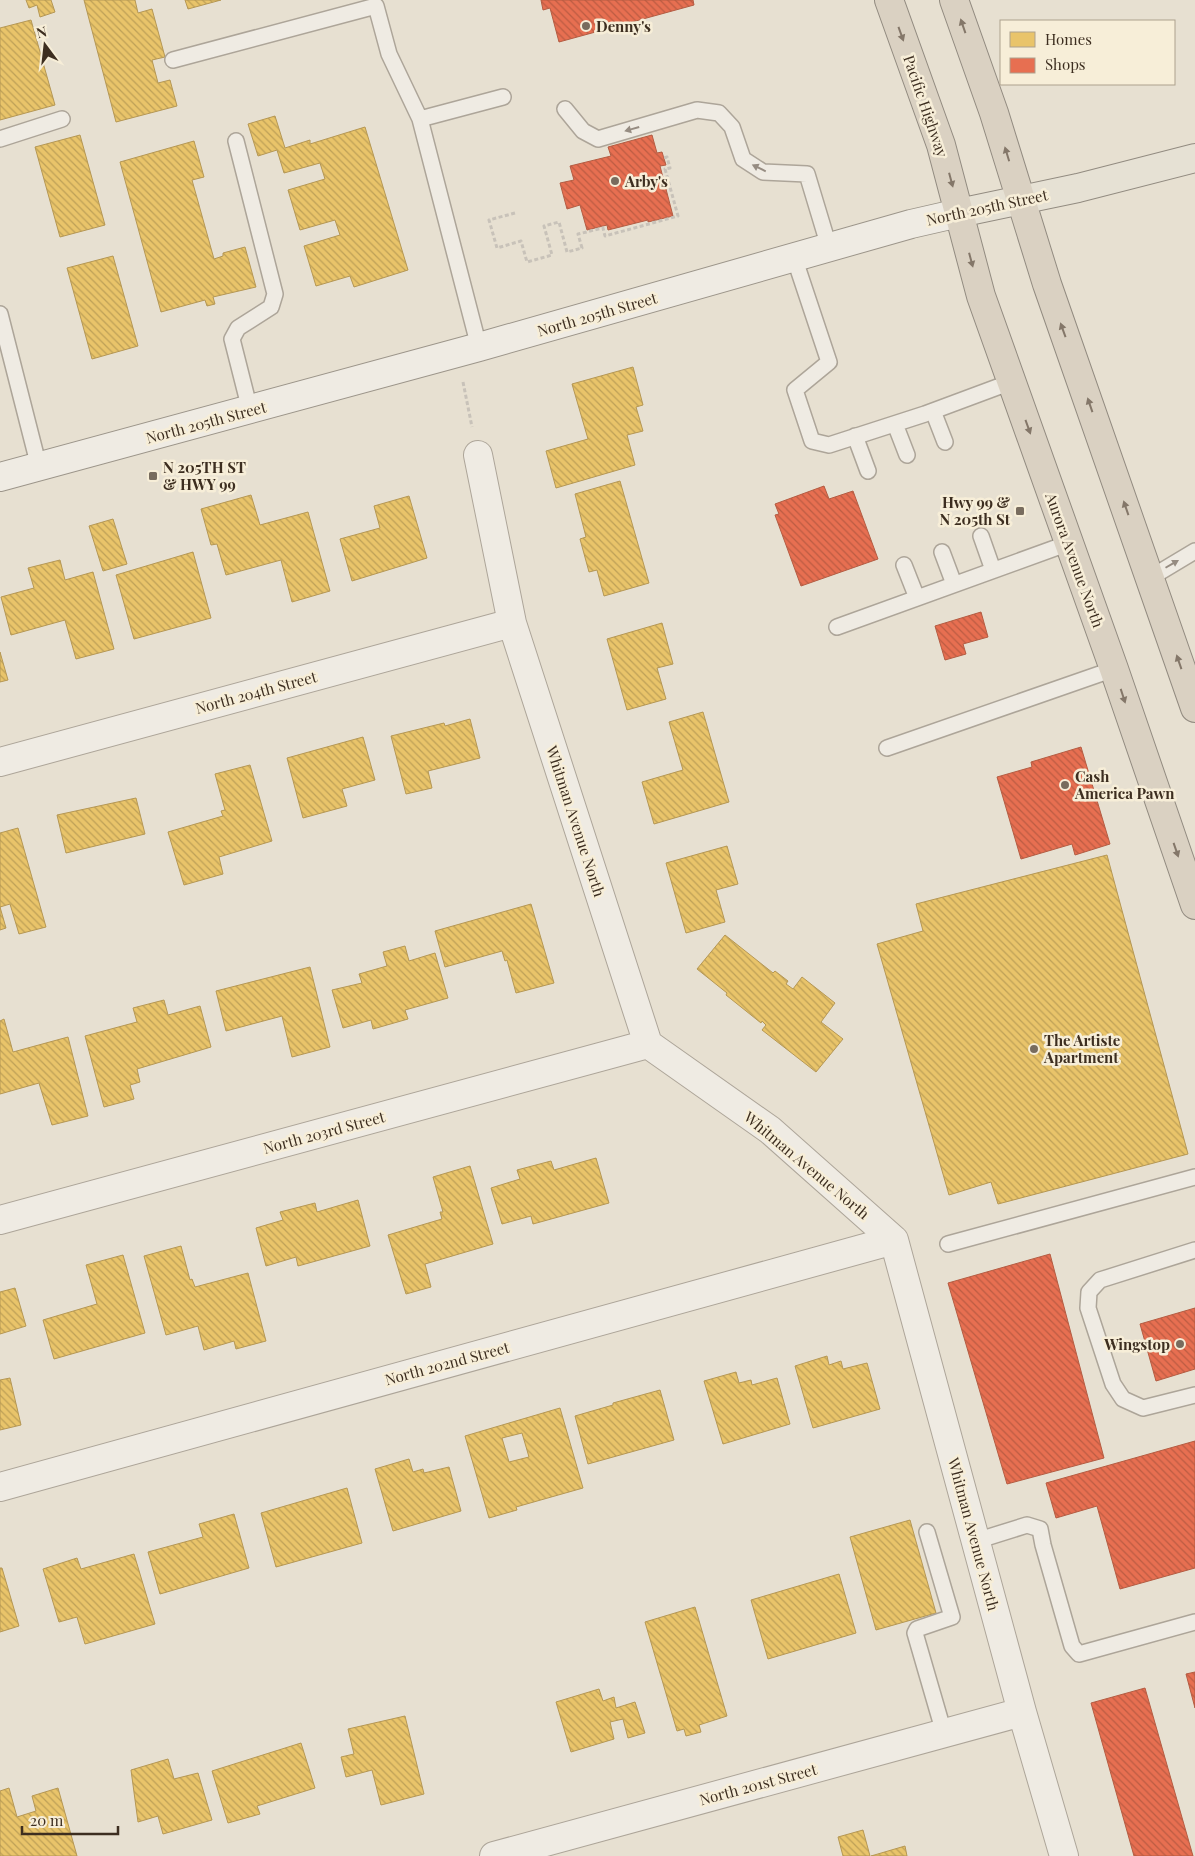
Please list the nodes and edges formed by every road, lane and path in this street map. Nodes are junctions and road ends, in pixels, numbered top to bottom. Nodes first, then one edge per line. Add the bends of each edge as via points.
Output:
1 (889, 0) edge
2 (954, 0) edge
3 (376, 3) edge
4 (173, 60) dead end
5 (503, 97) dead end
6 (565, 109) dead end
7 (62, 119) dead end
8 (420, 119) junction
9 (0, 139) edge
10 (236, 141) dead end
11 (664, 158) dead end
12 (1195, 158) edge
13 (1021, 201) junction
14 (515, 213) dead end
15 (959, 213) junction
16 (829, 247) junction
17 (794, 257) junction
18 (0, 314) edge
19 (479, 347) junction
20 (462, 377) dead end
21 (1011, 382) junction
22 (250, 410) junction
23 (933, 411) junction
24 (895, 424) junction
25 (855, 436) junction
26 (945, 442) dead end
27 (478, 455) joint
28 (907, 456) dead end
29 (39, 467) junction
30 (868, 471) dead end
31 (0, 477) edge
32 (981, 536) dead end
33 (1069, 543) junction
34 (1195, 550) edge
35 (942, 552) dead end
36 (904, 564) dead end
37 (993, 570) junction
38 (1150, 578) junction
39 (954, 584) junction
40 (917, 598) junction
41 (512, 623) junction
42 (837, 627) dead end
43 (1114, 669) junction
44 (1195, 708) edge
45 (888, 748) dead end
46 (0, 762) edge
47 (1195, 905) edge
48 (648, 1044) junction
49 (1195, 1177) edge
50 (0, 1220) edge
51 (894, 1240) junction
52 (948, 1244) dead end
53 (1195, 1250) edge
54 (1195, 1395) edge
55 (0, 1487) edge
56 (927, 1532) dead end
57 (976, 1541) junction
58 (1195, 1622) edge
59 (1022, 1712) junction
60 (944, 1733) junction
61 (494, 1856) edge
62 (1064, 1856) edge

1 -> 15 highway, Pacific Highway via 941,145
13 -> 2 highway
3 - 4 lane
3 - 8 lane via 389,54
5 - 8 lane
16 -> 6 lane via 807,174 763,172 743,159 732,127 719,113 697,110 598,139 583,130
7 - 9 lane
8 - 19 lane
10 - 22 lane via 275,294 271,307 238,328 232,339
11 - 14 path via 667,157 670,168 665,169 678,216 605,236 603,228 578,234 582,248 567,252 559,222 544,226 552,255 527,262 521,241 497,248 489,220
12 - 13 main road, North 205th Street
13 - 15 main road, North 205th Street
38 -> 13 highway
15 - 16 street, North 205th Street
15 -> 21 highway, Aurora Avenue North via 981,296
16 - 17 street, North 205th Street
17 - 19 street, North 205th Street
17 - 25 lane via 829,362 795,390 812,441 829,445
18 - 29 lane
19 - 22 street, North 205th Street
20 - 27 path
21 - 23 lane
21 -> 33 highway, Aurora Avenue North
22 - 29 street, North 205th Street
23 - 24 lane
23 - 26 lane
24 - 25 lane
24 - 28 lane
25 - 30 lane
27 - 41 street, Whitman Avenue North
29 - 31 street, North 205th Street
32 - 37 lane
33 - 37 lane
33 - 43 highway, Aurora Avenue North
38 -> 34 lane
35 - 39 lane
36 - 40 lane
37 - 39 lane
44 -> 38 highway
39 - 40 lane
40 - 42 lane
41 - 46 street, North 204th Street
41 - 48 street, Whitman Avenue North
43 - 45 lane
43 -> 47 highway, Aurora Avenue North
48 - 50 street, North 203rd Street
48 - 51 street, Whitman Avenue North via 770,1130
49 - 52 lane
51 - 55 street, North 202nd Street
51 - 57 street, Whitman Avenue North
53 - 54 lane via 1100,1280 1089,1292 1088,1308 1113,1384 1123,1399 1143,1408
56 - 60 lane via 952,1617 917,1629 915,1633
57 - 58 lane via 1027,1525 1040,1529 1072,1646 1079,1654
57 - 59 street, Whitman Avenue North
59 - 60 street, North 201st Street
59 - 62 street, Whitman Avenue North
60 - 61 street, North 201st Street

